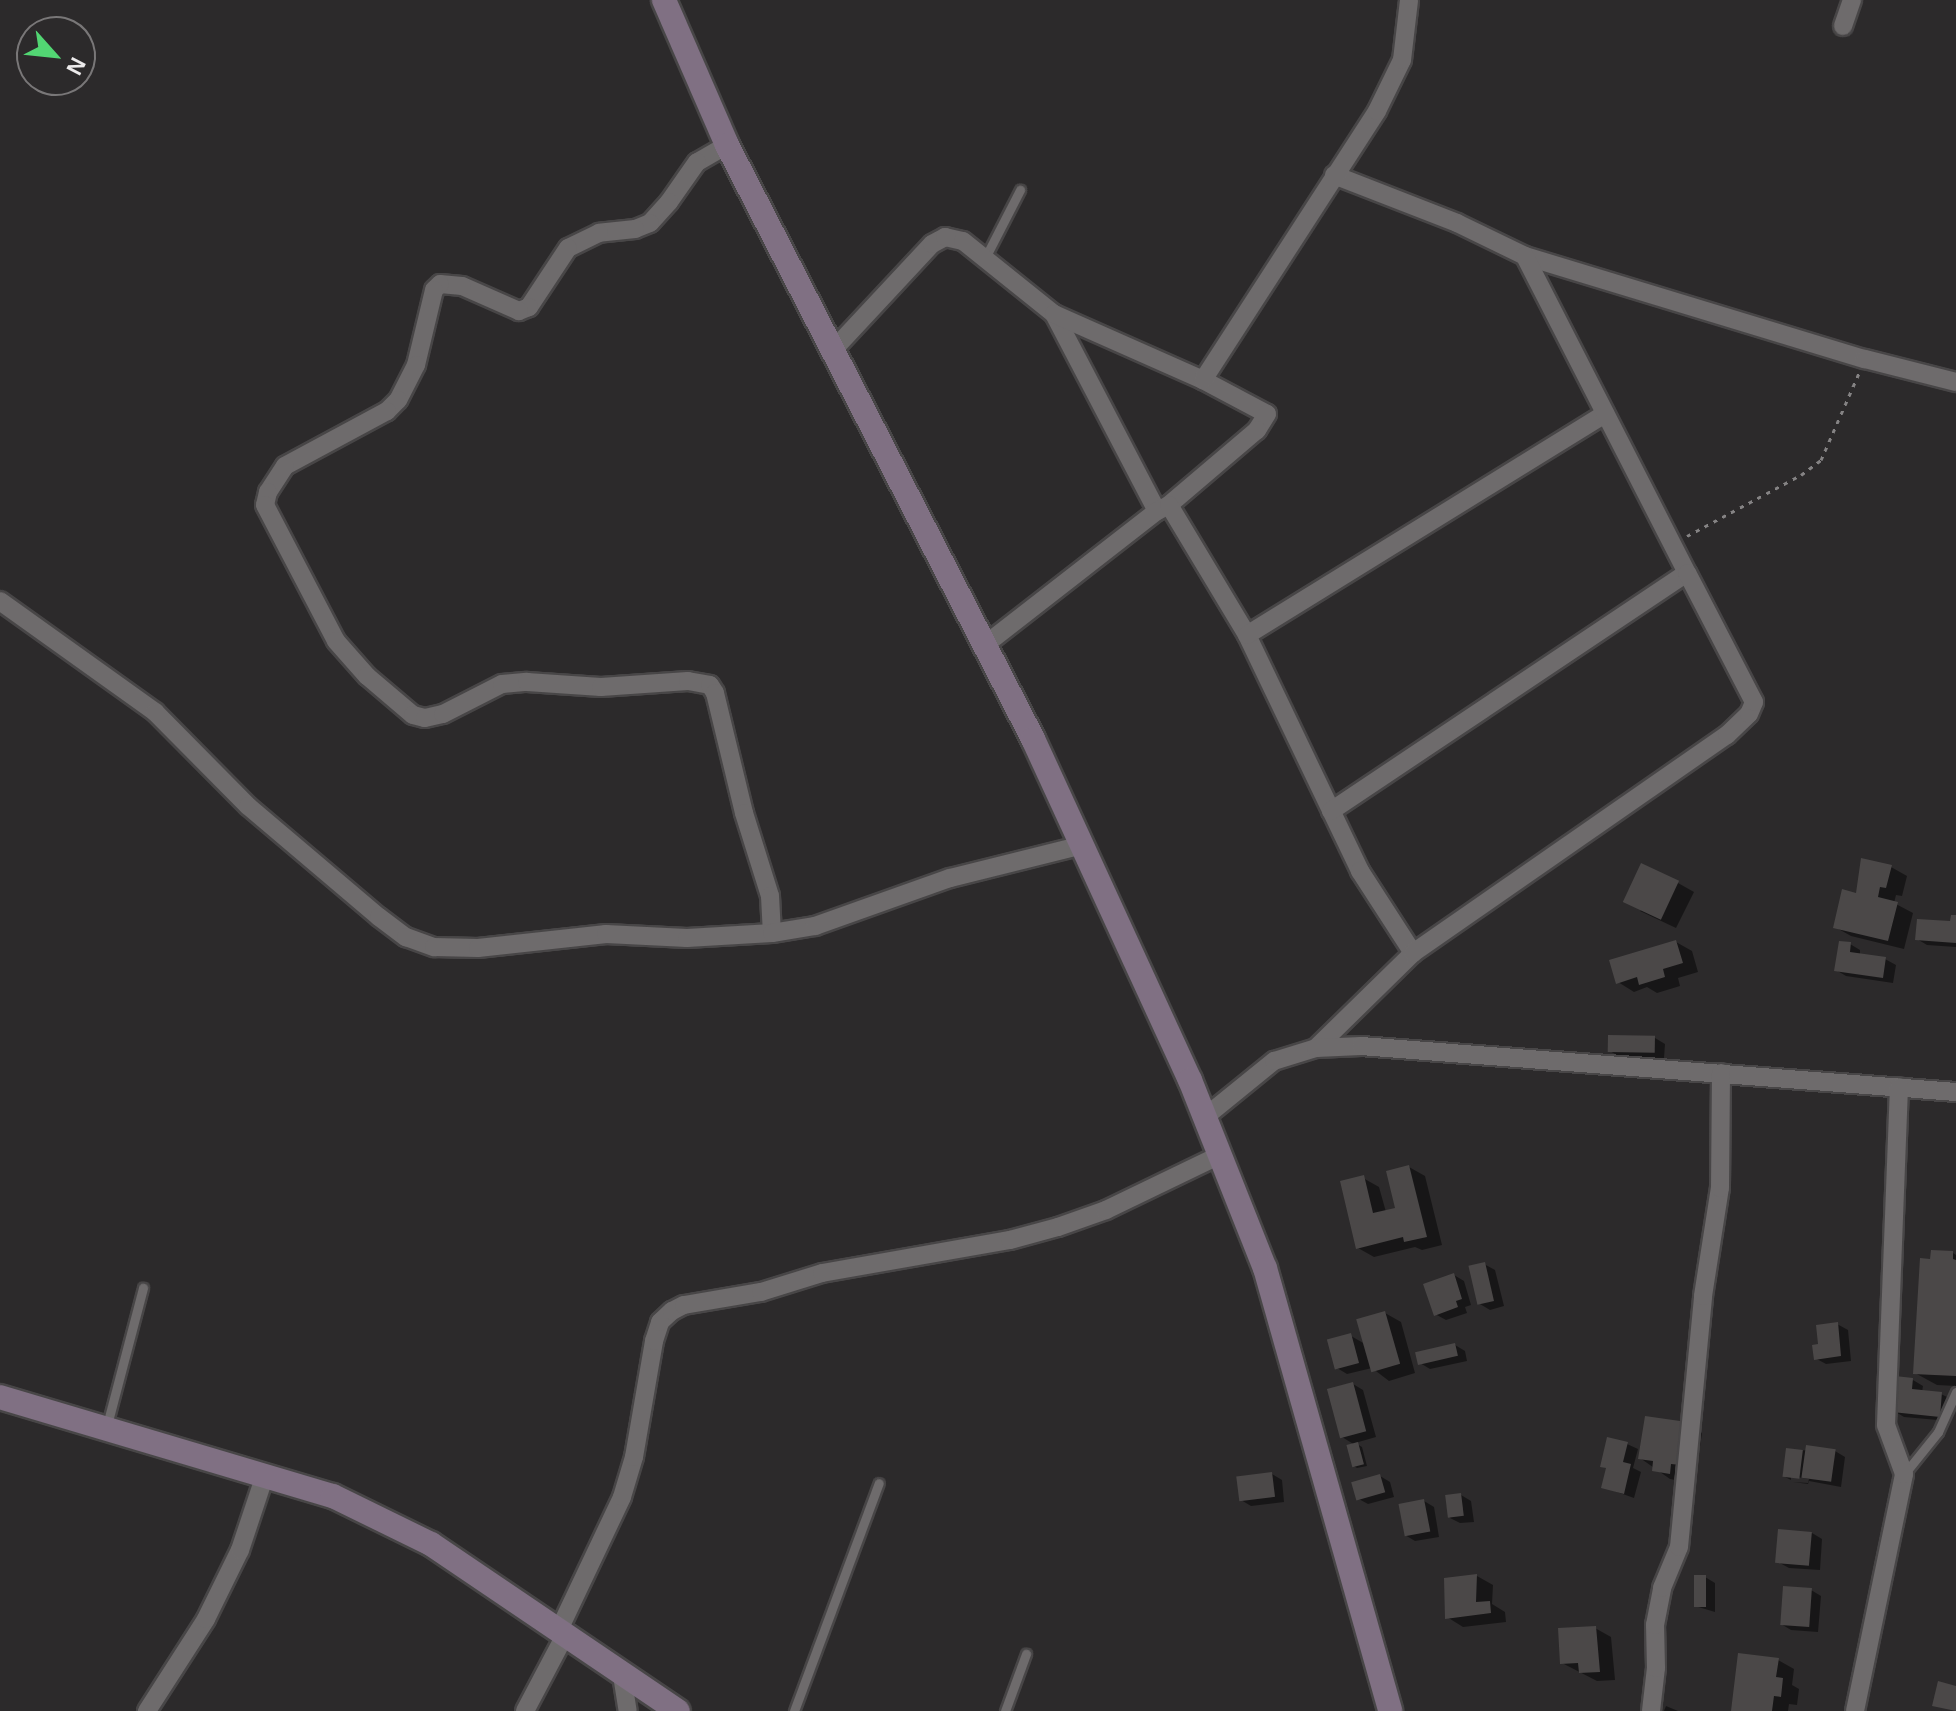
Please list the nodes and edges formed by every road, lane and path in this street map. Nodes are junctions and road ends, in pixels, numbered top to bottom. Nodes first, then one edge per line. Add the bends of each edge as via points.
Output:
1 (664, 0) edge
2 (1409, 0) edge
3 (1852, 0) edge
4 (1843, 26) dead end
5 (727, 145) junction
6 (1334, 175) junction
7 (1020, 190) dead end
8 (1525, 256) junction
9 (984, 260) junction
10 (1054, 314) junction
11 (835, 348) junction
12 (1865, 359) junction
13 (1203, 380) junction
14 (1956, 382) edge
15 (1605, 414) junction
16 (1163, 508) junction
17 (1672, 544) junction
18 (1687, 573) junction
19 (0, 601) edge
20 (1247, 635) junction
21 (985, 645) junction
22 (1331, 811) junction
23 (1082, 845) junction
24 (772, 933) junction
25 (1413, 953) junction
26 (1316, 1048) junction
27 (1721, 1073) junction
28 (1899, 1087) junction
29 (1956, 1092) edge
30 (1205, 1117) junction
31 (1220, 1155) junction
32 (143, 1288) dead end
33 (1956, 1392) edge
34 (0, 1397) edge
35 (106, 1429) junction
36 (1904, 1474) junction
37 (265, 1475) junction
38 (879, 1483) dead end
39 (561, 1634) junction
40 (1026, 1654) dead end
41 (622, 1675) junction
42 (147, 1711) edge
43 (525, 1711) edge
44 (628, 1711) edge
45 (678, 1711) edge
46 (794, 1711) edge
47 (1005, 1711) edge
48 (1390, 1711) edge
49 (1651, 1711) edge
50 (1855, 1711) edge

1 - 5 main road
2 - 6 street via 1402,60 1377,111
3 - 4 street
5 - 11 main road
5 - 24 street via 697,162 650,223 599,233 568,248 529,307 519,311 462,286 440,284 434,290 416,365 398,400 285,466 265,505 336,641 413,715 443,714 502,684 710,685 770,896
6 - 8 street
6 - 13 street
7 - 9 lane
8 - 12 street
8 - 15 street
9 - 10 street
9 - 11 street via 963,241 945,237 932,244
10 - 13 street
10 - 16 street
11 - 21 main road
12 - 14 street
12 - 17 path via 1821,460
13 - 16 street via 1262,409 1266,420
15 - 17 street
15 - 20 street
16 - 20 street
16 - 21 street
17 - 18 street
18 - 22 street
18 - 25 street via 1754,702 1749,714 1727,735
19 - 24 street via 155,712 294,848 406,937 434,947 478,948 606,934 687,938
20 - 22 street
21 - 23 main road
22 - 25 street via 1360,871
23 - 24 street via 950,878 815,926
23 - 30 main road
25 - 26 street
26 - 27 street via 1361,1046
26 - 30 street via 1274,1061
27 - 28 street
27 - 49 street via 1720,1188 1703,1296 1679,1547 1662,1588 1655,1625
28 - 29 street
28 - 36 street via 1886,1425
30 - 31 main road
31 - 39 street via 1058,1227 822,1273 672,1311 660,1322 654,1341 622,1497
31 - 48 main road via 1265,1268
32 - 35 lane
33 - 36 lane via 1938,1432
34 - 35 main road
35 - 37 main road
36 - 50 street
37 - 39 main road via 333,1496 431,1544
37 - 42 street via 240,1550 206,1619
38 - 46 lane
39 - 41 main road
39 - 43 street
40 - 47 lane
41 - 44 street
41 - 45 main road

